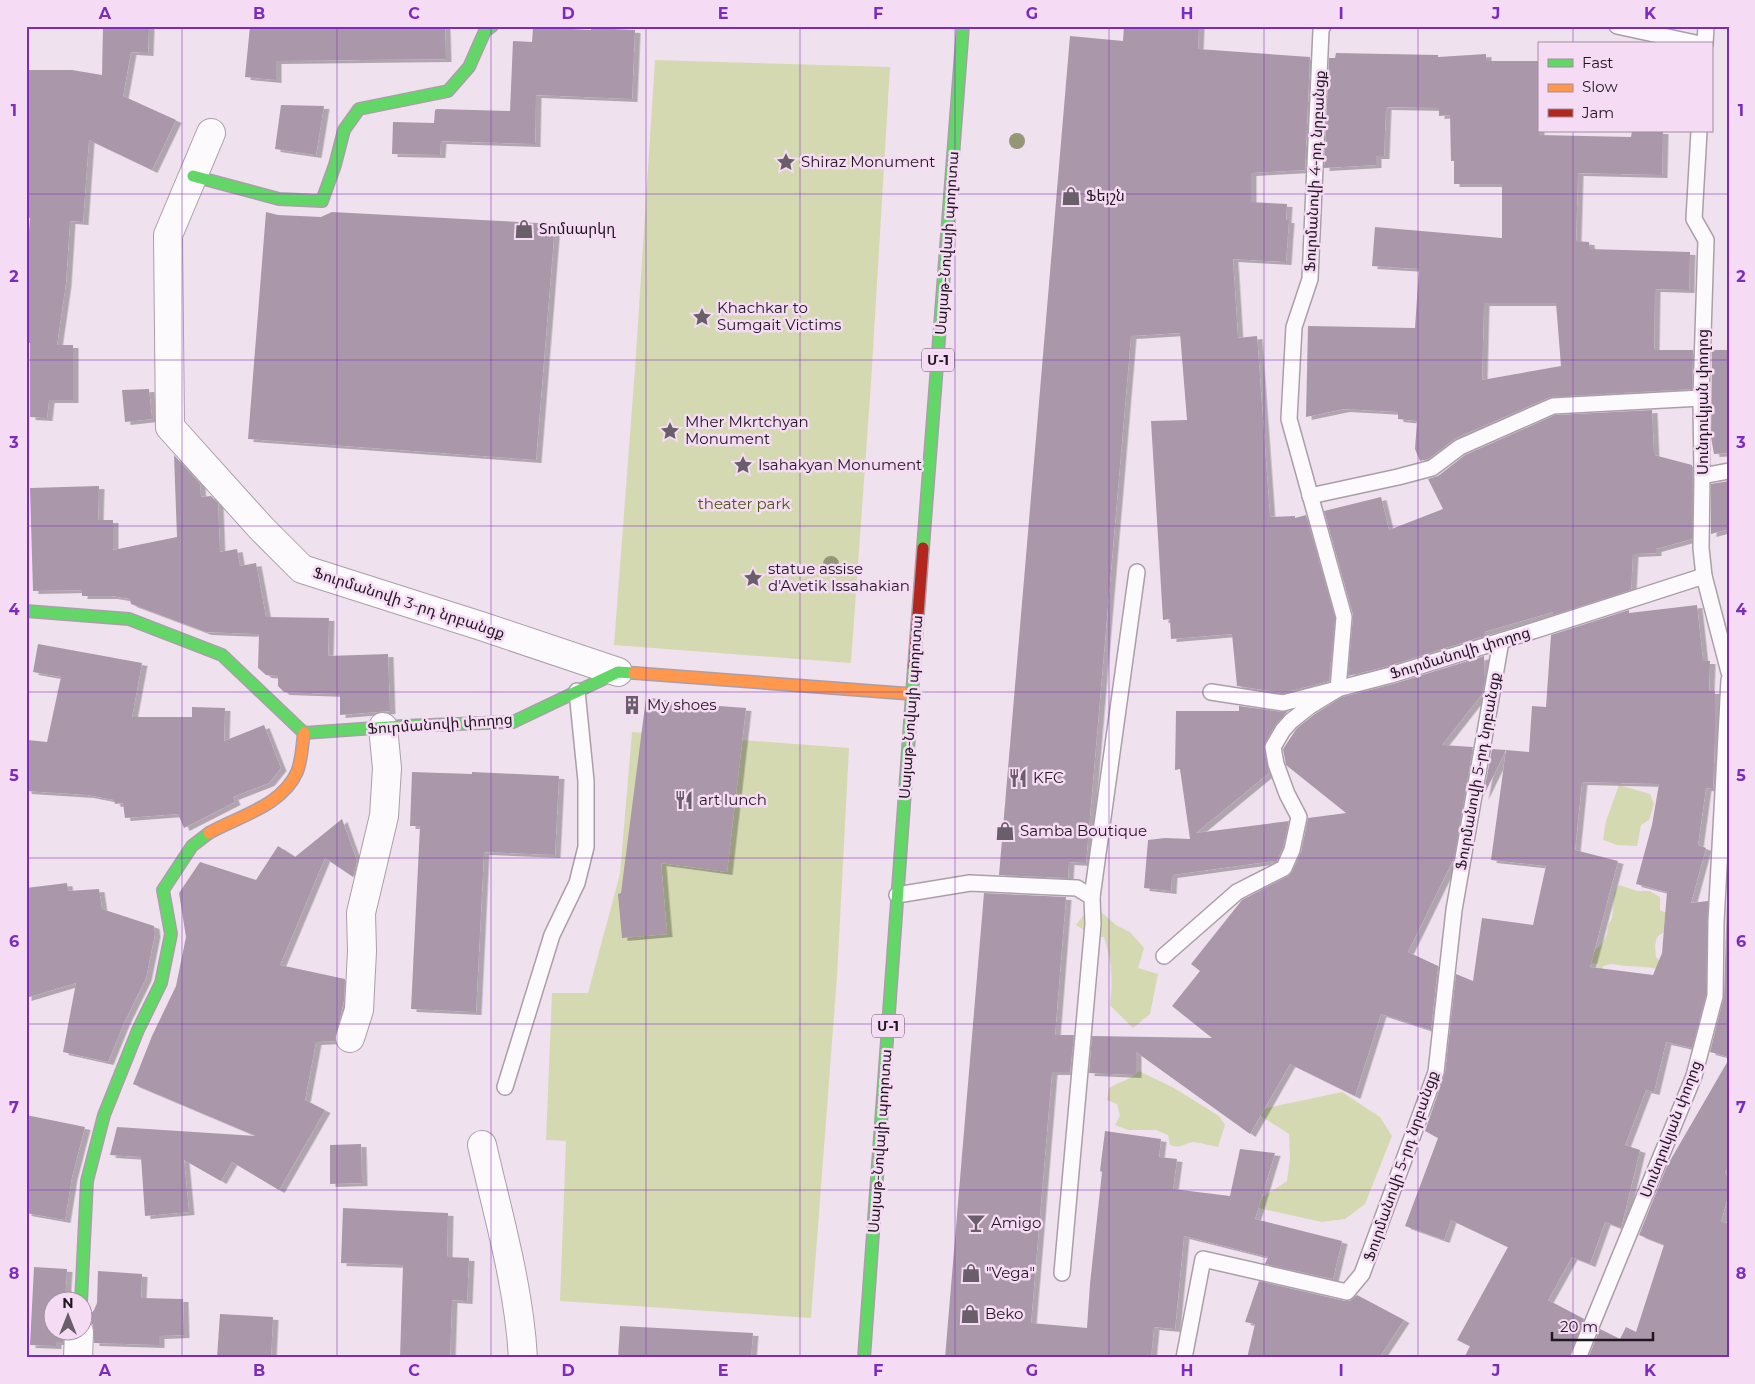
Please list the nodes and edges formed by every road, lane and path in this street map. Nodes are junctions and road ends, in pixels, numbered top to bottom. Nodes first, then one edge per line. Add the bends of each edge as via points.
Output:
1 (492, 26) edge
2 (963, 26) edge
3 (1323, 26) edge
4 (1617, 26) edge
5 (1706, 26) edge
6 (1691, 42) edge
7 (1705, 42) edge
8 (1699, 132) edge
9 (211, 133) dead end
10 (193, 176) junction
11 (1701, 398) junction
12 (1729, 471) edge
13 (1702, 476) junction
14 (1310, 496) junction
15 (1137, 572) dead end
16 (1704, 576) junction
17 (26, 611) edge
18 (1501, 641) junction
19 (618, 672) junction
20 (1729, 672) edge
21 (1729, 680) edge
22 (1338, 689) junction
23 (577, 691) junction
24 (1212, 692) dead end
25 (912, 694) junction
26 (383, 728) junction
27 (304, 733) junction
28 (897, 895) junction
29 (1092, 897) junction
30 (1164, 956) dead end
31 (350, 1038) dead end
32 (505, 1086) dead end
33 (482, 1145) dead end
34 (1062, 1273) dead end
35 (81, 1292) edge
36 (79, 1342) edge
37 (78, 1358) edge
38 (523, 1358) edge
39 (864, 1358) edge
40 (1184, 1358) edge
41 (1578, 1358) edge

1 - 10 main road via 485,31 469,67 448,91 360,109 344,130 322,201 279,200
2 - 25 main road, Սայաթ-Նովայի պողոտա / Մ-1
3 - 14 lane, Ֆուրմանովի 4-րդ նրբանցք via 1310,279 1294,327 1289,419
4 - 6 lane
5 - 7 lane
8 - 11 lane, Սունդուկյան փողոց via 1694,219 1706,240
9 - 10 street, Ֆուրմանովի 3-րդ նրբանցք
10 - 19 street, Ֆուրմանովի 3-րդ նրբանցք via 168,235 170,427 302,569
11 - 13 lane, Սունդուկյան փողոց
11 - 14 lane via 1553,406 1460,447 1432,468
12 - 13 lane
13 - 16 lane, Սունդուկյան փողոց via 1700,548
14 - 22 lane, Ֆուրմանովի 4-րդ նրբանցք via 1344,618
15 - 29 lane
16 - 18 lane, Ֆուրմանովի փողոց
16 - 20 lane, Սունդուկյան փողոց
17 - 27 main road via 129,619 222,655
18 - 22 lane, Ֆուրմանովի փողոց
18 - 40 lane, Ֆուրմանովի 5-րդ նրբանցք via 1454,910 1436,1072 1362,1274 1347,1292 1203,1259
19 - 23 main road, Ֆուրմանովի փողոց
19 - 25 main road, Ֆուրմանովի փողոց
21 - 41 lane, Սունդուկյան փողոց via 1715,996 1694,1076
22 - 24 lane, Ֆուրմանովի փողոց via 1283,703
22 - 30 lane via 1291,721 1273,746 1276,764 1299,817 1292,850 1284,868 1237,892
23 - 26 main road, Ֆուրմանովի փողոց via 513,722
23 - 32 lane via 586,781 586,847 577,883 552,935
25 - 28 main road, Սայաթ-Նովայի պողոտա / Մ-1
26 - 27 main road, Ֆուրմանովի փողոց
26 - 31 street via 387,768 384,816 361,913 359,1010
27 - 35 main road via 297,774 278,796 195,843 163,890 171,934 161,983 104,1115 87,1181
28 - 29 lane via 970,883 1077,888
28 - 39 main road, Սայաթ-Նովայի պողոտա / Մ-1
29 - 34 lane via 1093,924
33 - 38 street via 510,1264 522,1331
36 - 37 street

